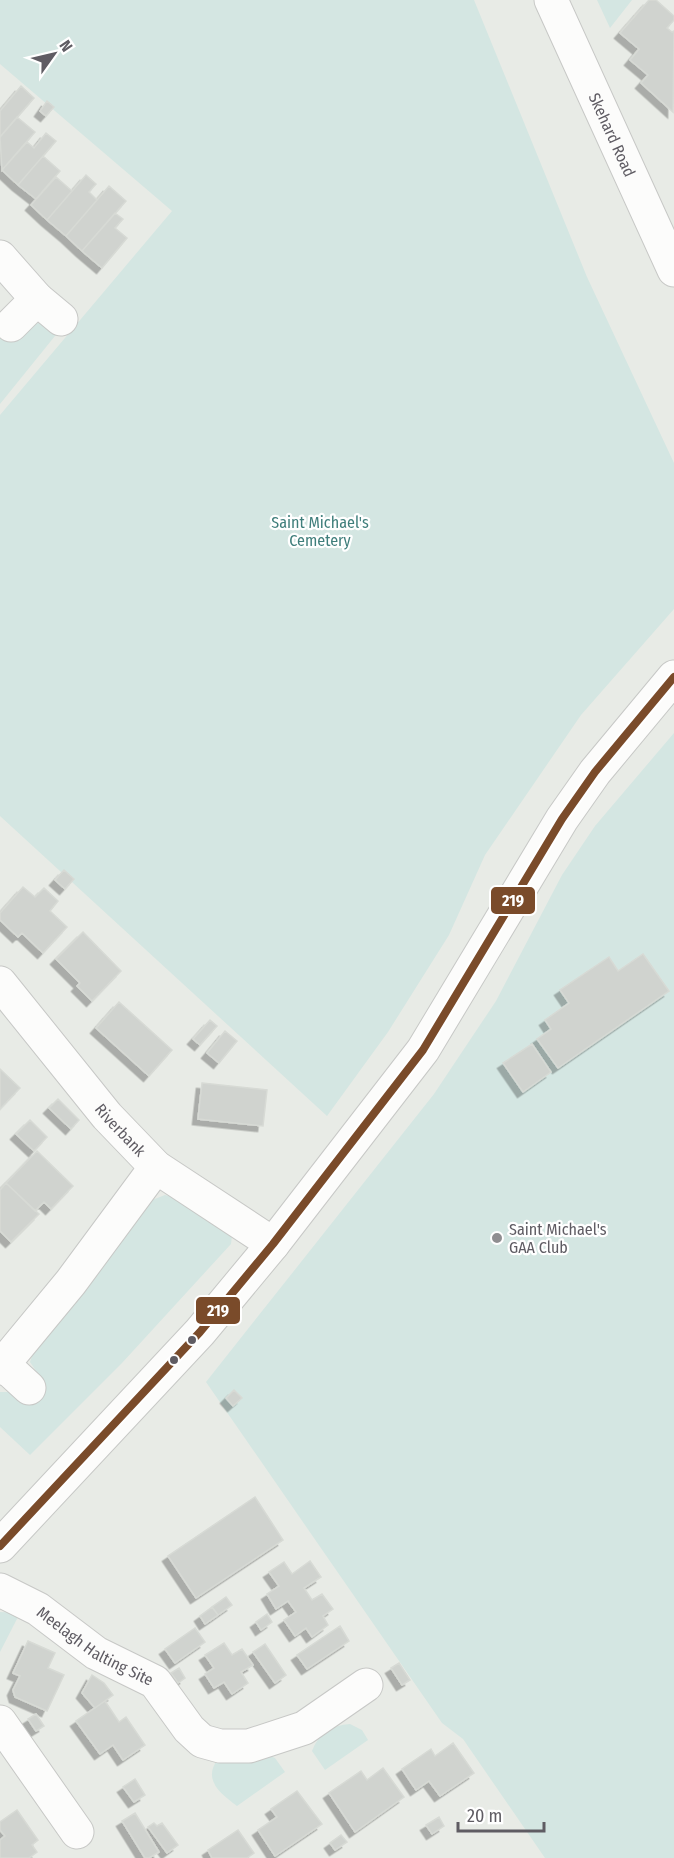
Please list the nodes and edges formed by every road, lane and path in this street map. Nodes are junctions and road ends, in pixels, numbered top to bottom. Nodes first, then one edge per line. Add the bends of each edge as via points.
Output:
1 (551, 0) edge
2 (0, 257) edge
3 (674, 270) edge
4 (11, 325) dead end
5 (674, 677) edge
6 (0, 983) edge
7 (156, 1167) junction
8 (273, 1244) junction
9 (1, 1366) edge
10 (29, 1388) dead end
11 (0, 1546) edge
12 (0, 1590) edge
13 (366, 1685) dead end
14 (0, 1722) edge
15 (77, 1832) dead end

1 - 3 street, Skehard Road
2 - 4 street via 49,309
5 - 8 street via 573,802 423,1050
6 - 7 street, Riverbank via 107,1116
7 - 8 street, Riverbank
7 - 9 street via 71,1282
8 - 11 street via 200,1332
9 - 10 street
12 - 13 street, Meelagh Halting Site via 38,1609 96,1653 155,1682 189,1729 202,1741 220,1746 249,1746 304,1728
14 - 15 street

